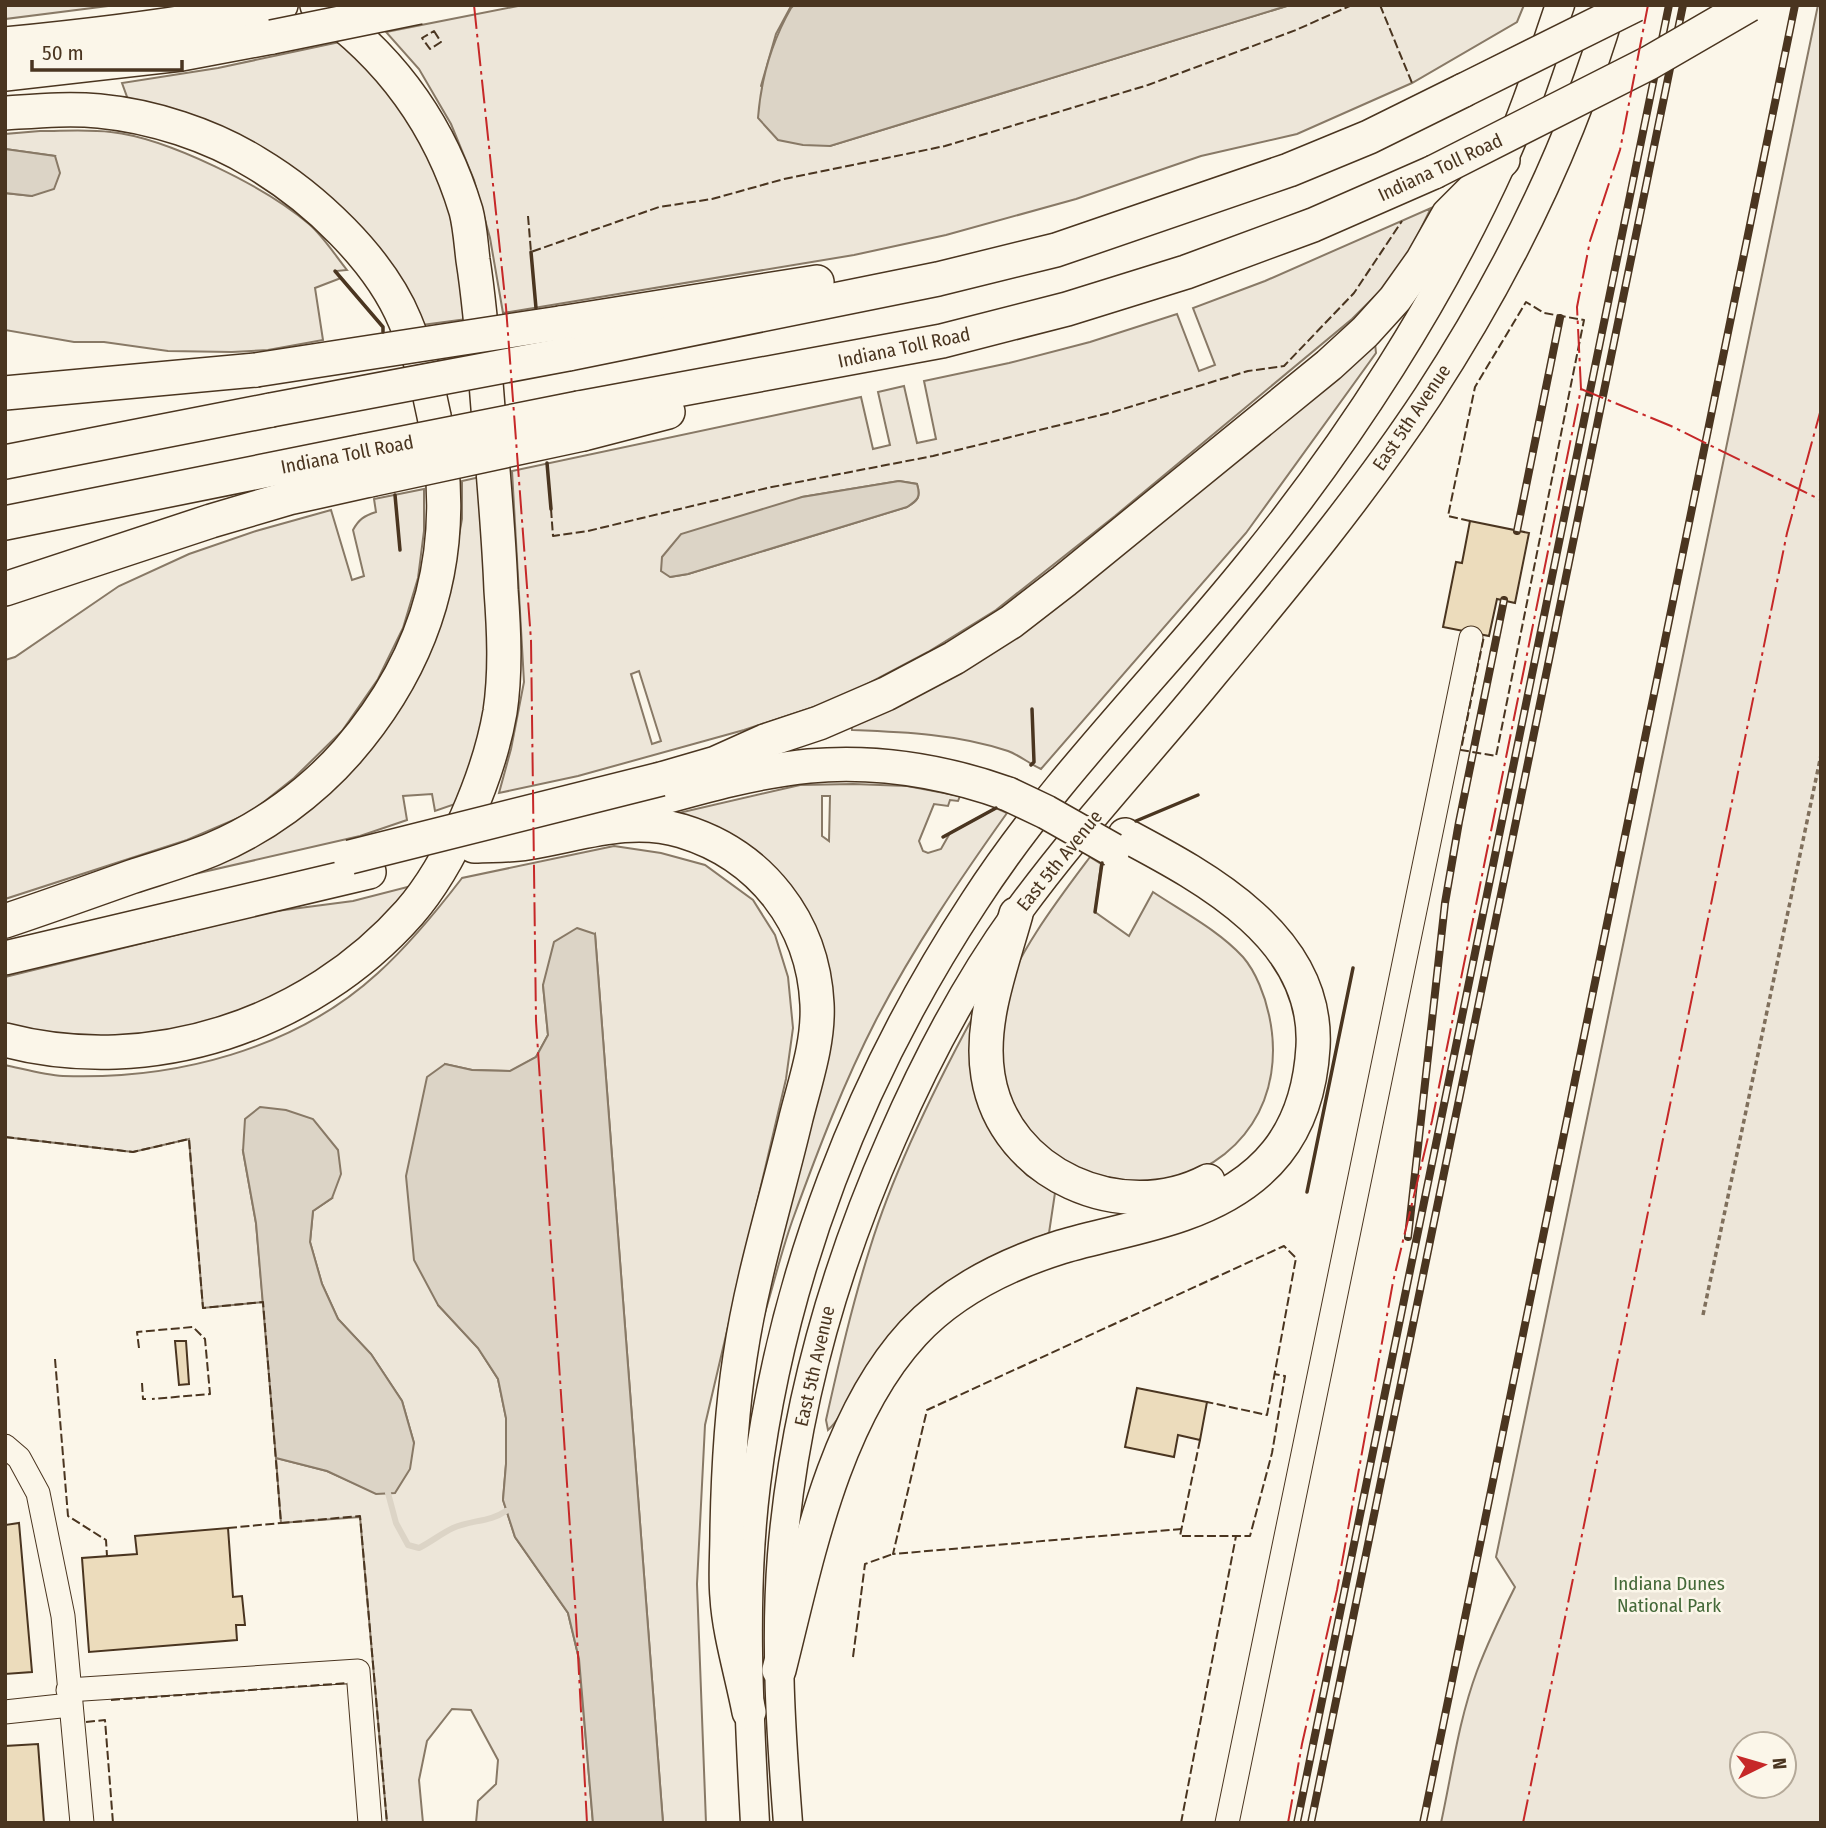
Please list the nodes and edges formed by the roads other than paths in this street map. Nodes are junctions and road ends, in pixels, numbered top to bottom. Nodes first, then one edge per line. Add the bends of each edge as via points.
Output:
1 (281, 5) edge
2 (317, 5) edge
3 (1560, 5) edge
4 (1612, 5) edge
5 (1634, 5) edge
6 (1749, 5) edge
7 (422, 6) edge
8 (5, 44) edge
9 (5, 74) edge
10 (5, 113) edge
11 (1503, 160) junction
12 (564, 339) junction
13 (5, 394) edge
14 (5, 462) edge
15 (366, 465) junction
16 (5, 523) edge
17 (5, 589) edge
18 (1471, 638) dead end
19 (716, 763) junction
20 (1014, 787) junction
21 (665, 788) junction
22 (1119, 842) junction
23 (474, 846) junction
24 (360, 865) junction
25 (1016, 914) junction
26 (5, 921) edge
27 (5, 936) edge
28 (5, 958) edge
29 (5, 1040) edge
30 (5, 1446) edge
31 (779, 1670) junction
32 (69, 1698) junction
33 (5, 1712) edge
34 (749, 1712) junction
35 (82, 1823) edge
36 (370, 1823) edge
37 (755, 1823) edge
38 (788, 1823) edge
39 (1227, 1823) edge

1 - 8 highway via 109,34
2 - 29 highway via 371,48 409,90 442,150 466,212 478,298 504,643 500,709 490,758 437,874 410,913 359,961 313,994 260,1022 208,1039 150,1050 101,1053 30,1047
3 - 11 main road, East 5th Avenue
4 - 25 main road, East 5th Avenue via 1594,68 1556,165 1502,273 1428,396 1363,489
5 - 12 highway, bridge via 1369,137 1289,170 1056,250 938,279 831,280
6 - 15 highway, Indiana Toll Road, bridge via 1649,63 1434,172 1313,225 1186,272 942,341
7 - 9 highway, bridge via 181,54
10 - 26 highway via 98,111 161,123 208,139 255,162 298,191 343,231 405,318 437,426 446,520 427,617 405,666 379,711 346,753 305,792 269,819 214,849
11 - 19 highway via 1448,215 1422,261 1365,332 1032,606 954,658 886,694
11 - 34 main road, East 5th Avenue via 1459,250 1392,363 1328,458 1254,559 1016,841 948,943 860,1108 794,1293 774,1380 751,1545
12 - 13 highway, bridge
12 - 14 highway, bridge via 271,410
15 - 16 highway, Indiana Toll Road
15 - 17 highway via 289,498
18 - 39 street
19 - 20 highway via 853,745 902,748 996,769
19 - 21 highway
20 - 21 highway via 855,765 808,766
20 - 22 highway, bridge via 1046,812
21 - 23 highway
21 - 24 highway, bridge
22 - 25 highway via 1215,911 1260,955 1287,1010 1292,1038 1283,1097 1270,1125 1230,1167 1178,1193 1147,1198 1111,1196 1078,1187 1044,1168 1016,1141 988,1077 986,1039
22 - 31 highway via 1223,893 1276,941 1307,1001 1313,1035 1306,1099 1270,1163 1242,1185 1183,1214 1061,1247 1007,1267 957,1295 913,1333 877,1382 838,1463 815,1526
23 - 24 highway
23 - 34 highway via 525,844 608,825 681,831 716,845 747,865 772,886 800,927 818,1006 812,1054 745,1330 728,1461 727,1597
24 - 27 highway
24 - 28 highway
25 - 31 main road, East 5th Avenue via 932,1052 862,1205 830,1299 793,1463 782,1558
30 - 32 street via 19,1458 38,1493 63,1616
31 - 38 main road, East 5th Avenue
32 - 33 street
32 - 35 street
32 - 36 street via 358,1671
34 - 37 main road, East 5th Avenue

